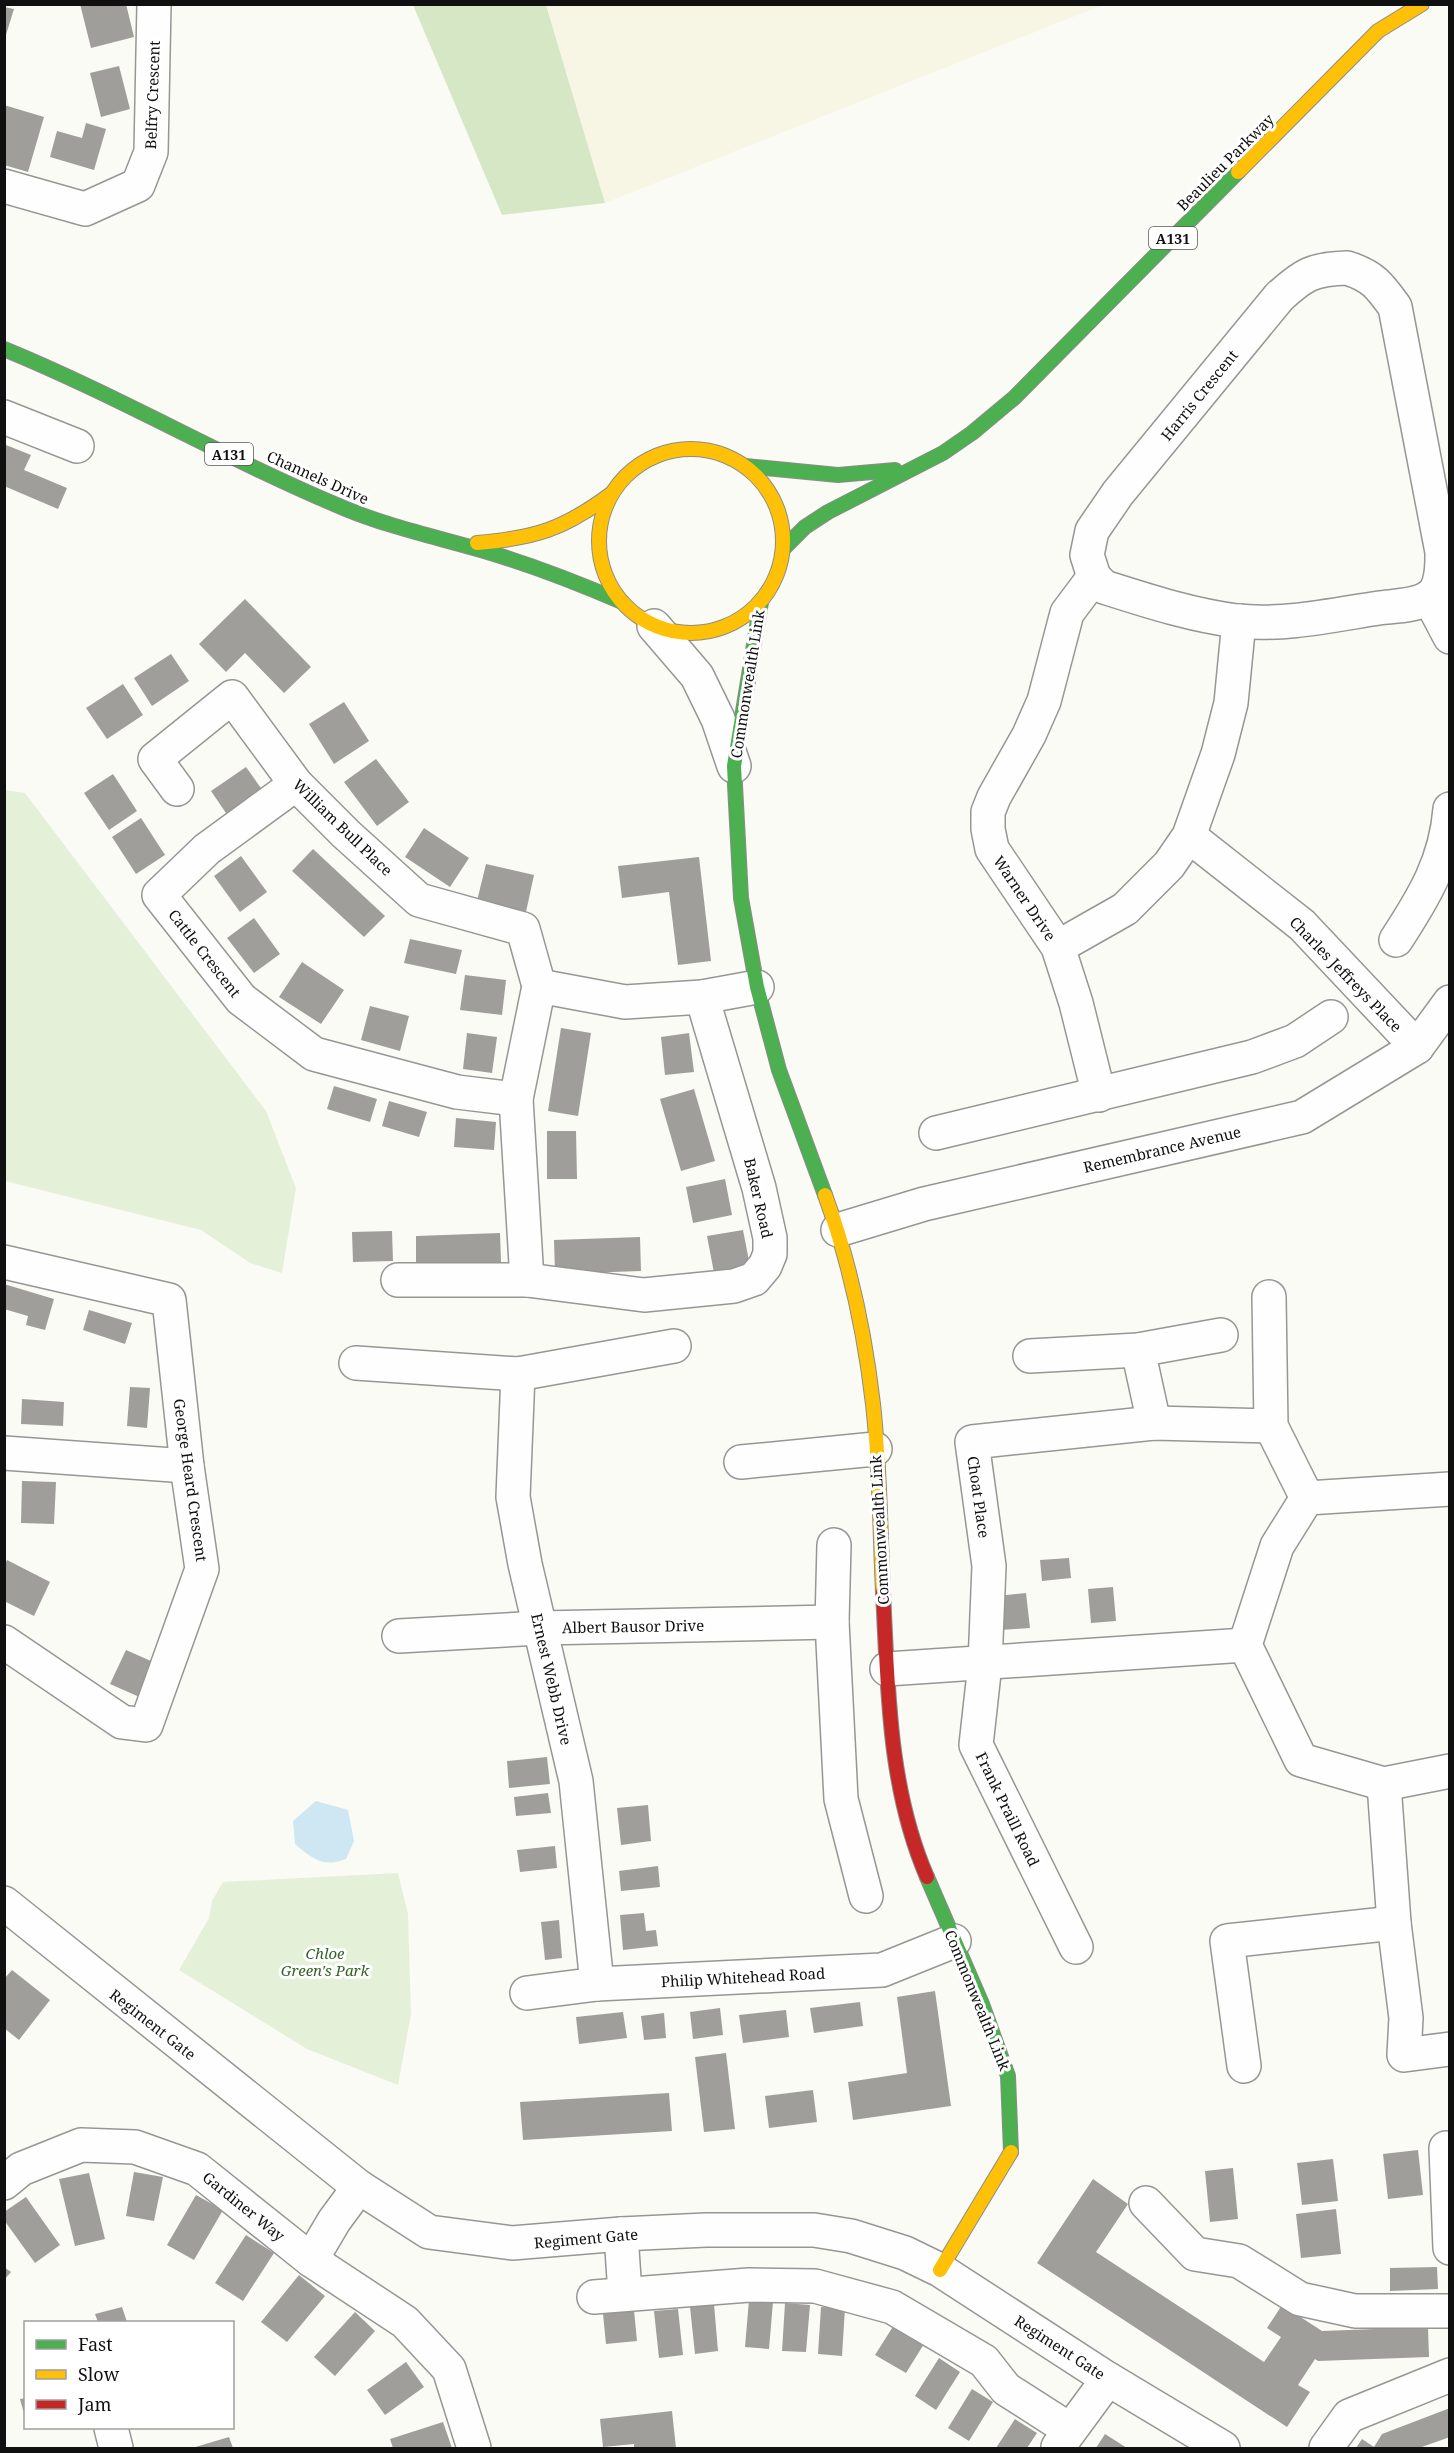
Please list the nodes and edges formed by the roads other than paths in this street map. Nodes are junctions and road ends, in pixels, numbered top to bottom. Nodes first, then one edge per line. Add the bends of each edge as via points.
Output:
1 (154, 4) edge
2 (1422, 4) edge
3 (4, 186) edge
4 (4, 349) edge
5 (4, 417) edge
6 (77, 446) dead end
7 (920, 465) junction
8 (745, 466) junction
9 (611, 494) junction
10 (460, 544) junction
11 (783, 549) junction
12 (1094, 577) junction
13 (1429, 597) junction
14 (622, 602) junction
15 (760, 602) junction
16 (1239, 621) junction
17 (654, 626) junction
18 (1449, 637) edge
19 (734, 766) junction
20 (296, 784) junction
21 (177, 789) dead end
22 (1449, 809) edge
23 (1189, 836) junction
24 (1396, 940) dead end
25 (1058, 948) junction
26 (539, 986) junction
27 (757, 987) junction
28 (702, 997) junction
29 (1449, 1002) edge
30 (1331, 1017) dead end
31 (1417, 1047) junction
32 (1100, 1095) junction
33 (516, 1099) junction
34 (936, 1133) dead end
35 (838, 1230) junction
36 (4, 1262) edge
37 (398, 1280) dead end
38 (527, 1280) junction
39 (1269, 1297) dead end
40 (1221, 1335) dead end
41 (674, 1346) dead end
42 (1138, 1350) junction
43 (1030, 1356) dead end
44 (356, 1363) dead end
45 (518, 1374) junction
46 (1154, 1423) junction
47 (1271, 1426) junction
48 (875, 1449) junction
49 (4, 1452) edge
50 (741, 1462) dead end
51 (187, 1466) junction
52 (1449, 1489) edge
53 (1307, 1498) junction
54 (834, 1545) dead end
55 (832, 1622) junction
56 (540, 1628) junction
57 (399, 1636) dead end
58 (4, 1642) edge
59 (1245, 1645) junction
60 (985, 1664) junction
61 (886, 1670) junction
62 (1449, 1771) edge
63 (1384, 1784) junction
64 (866, 1896) dead end
65 (4, 1903) edge
66 (1394, 1923) junction
67 (954, 1941) junction
68 (1076, 1947) dead end
69 (597, 1984) junction
70 (527, 1993) dead end
71 (1449, 2049) edge
72 (1244, 2066) dead end
73 (1446, 2148) dead end
74 (4, 2184) edge
75 (359, 2187) junction
76 (1146, 2203) dead end
77 (621, 2234) junction
78 (1449, 2248) edge
79 (311, 2260) junction
80 (940, 2270) junction
81 (1449, 2311) edge
82 (1449, 2375) edge
83 (1108, 2379) junction
84 (111, 2429) edge
85 (1063, 2439) edge
86 (116, 2448) edge
87 (474, 2448) edge
88 (1223, 2448) edge
89 (1326, 2448) edge

1 - 3 street, Belfry Crescent via 151,152 138,185 85,209
2 - 7 main road, Beaulieu Parkway / A131 via 1378,31 1014,398 972,433
4 - 10 main road, Channels Drive / A131 via 114,397 347,510
5 - 6 street
7 - 8 main road, Beaulieu Parkway / A131 via 844,476
7 - 11 main road, Beaulieu Parkway / A131 via 828,512 805,527
8 - 9 main road via 710,450 672,450 637,466
8 - 11 main road via 759,478 778,511
9 - 10 main road, Channels Drive / A131 via 566,526 549,532
9 - 14 main road via 603,511 598,549 606,577
10 - 14 main road, Channels Drive / A131 via 529,565
11 - 15 main road via 779,568
12 - 13 street, Harris Crescent via 1088,555 1092,531 1118,493 1279,297 1301,277 1324,269 1347,268 1364,273 1379,285 1395,307 1442,552 1440,582
12 - 16 street via 1104,586 1179,610
12 - 25 street, Warner Drive via 1067,612 1044,701 988,812 992,849
13 - 16 street via 1296,621
13 - 18 street
14 - 17 main road
15 - 17 main road via 730,625 712,630 692,633
15 - 19 main road, Commonwealth Link
16 - 23 street via 1231,703
17 - 19 street, Commonwealth Link via 697,676 718,719
19 - 27 main road, Commonwealth Link via 741,898
20 - 21 street, William Bull Place via 232,697 155,759
20 - 26 street, William Bull Place via 419,900 523,929
20 - 33 street, Cattle Crescent via 207,849 159,895 241,999 314,1054 457,1092
22 - 24 street via 1442,856 1428,889
23 - 25 street via 1169,865 1125,909
23 - 31 street, Charles Jeffreys Place via 1302,926
25 - 32 street, Warner Drive
26 - 28 street via 626,1002
26 - 33 street
27 - 28 street
27 - 35 main road, Commonwealth Link via 779,1070
28 - 38 street, Baker Road via 759,1188 770,1238 765,1266 754,1279 734,1286 644,1295
29 - 31 street, Remembrance Avenue
30 - 32 street via 1295,1041 1252,1057
31 - 35 street, Remembrance Avenue via 1302,1117 924,1204
32 - 34 street
33 - 38 street
35 - 48 main road, Commonwealth Link via 862,1337 873,1405
36 - 51 street, George Heard Crescent via 169,1300
37 - 38 street, Baker Road
39 - 47 street
40 - 42 street
41 - 45 street
42 - 43 street
42 - 46 street
44 - 45 street
45 - 56 street, Ernest Webb Drive via 513,1497
46 - 47 street, Choat Place
46 - 60 street, Choat Place via 972,1442 989,1566
47 - 53 street
48 - 50 street
48 - 61 main road, Commonwealth Link
49 - 51 street
51 - 58 street, George Heard Crescent via 202,1569 146,1725 122,1722
52 - 53 street
53 - 59 street via 1277,1546
54 - 55 street
55 - 56 street, Albert Bausor Drive
55 - 64 street via 841,1799
56 - 57 street, Albert Bausor Drive
56 - 69 street, Ernest Webb Drive via 576,1781
59 - 60 street
59 - 63 street via 1301,1760
60 - 61 street
60 - 68 street, Frank Praill Road via 976,1745
61 - 67 main road, Commonwealth Link via 904,1812
62 - 63 street
63 - 66 street
65 - 75 street, Regiment Gate
66 - 71 street via 1406,2018 1404,2055
66 - 72 street via 1227,1941
67 - 69 street, Philip Whitehead Road via 882,1970
67 - 80 main road, Commonwealth Link via 1008,2076 1013,2149
69 - 70 street, Philip Whitehead Road
73 - 78 street
74 - 79 street, Gardiner Way via 21,2169 81,2145 135,2147 196,2169
75 - 77 street, Regiment Gate via 429,2232 512,2243
75 - 79 street
76 - 81 street via 1195,2254 1239,2261 1300,2299 1355,2311
77 - 80 street, Regiment Gate via 814,2230 851,2236 905,2253
77 - 85 street via 610,2296 749,2285 815,2286 892,2307 984,2361 1006,2389
79 - 87 street, Gardiner Way via 405,2322 449,2369
80 - 83 street, Regiment Gate
82 - 89 street via 1349,2416
83 - 85 street
83 - 88 street, Regiment Gate
84 - 86 street

